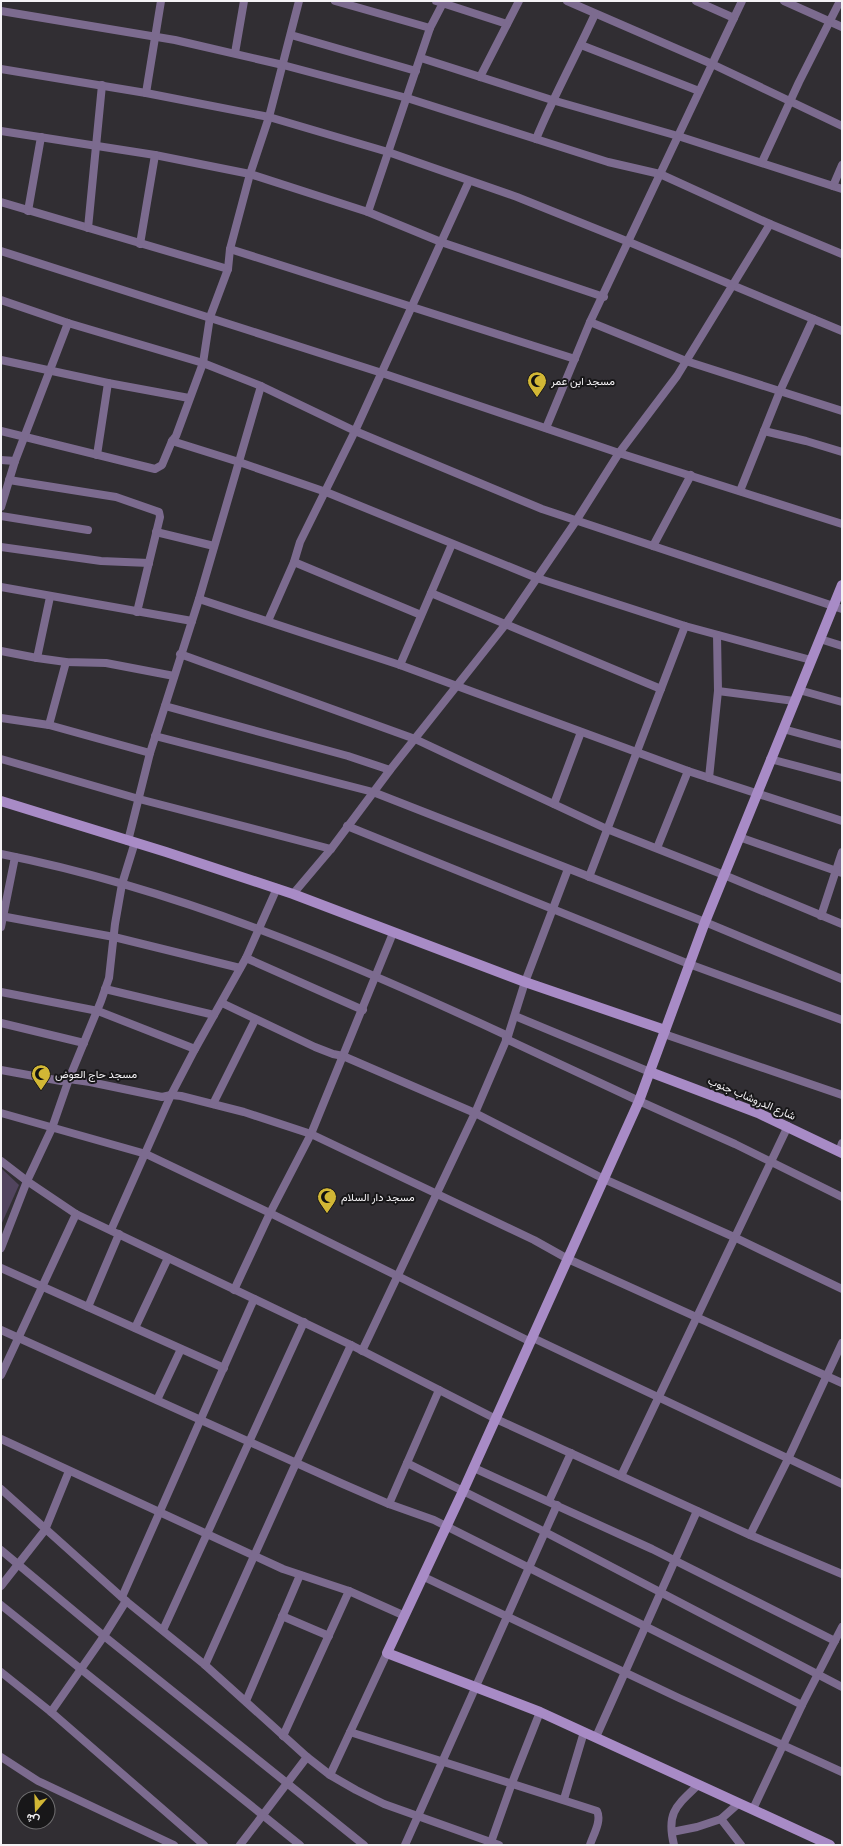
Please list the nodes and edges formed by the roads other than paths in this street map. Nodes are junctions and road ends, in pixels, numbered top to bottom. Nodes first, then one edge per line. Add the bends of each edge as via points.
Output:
1 (161, 1) edge
2 (244, 1) edge
3 (299, 1) edge
4 (335, 1) edge
5 (519, 1) edge
6 (567, 1) edge
7 (696, 1) edge
8 (742, 1) edge
9 (784, 1) edge
10 (840, 1) edge
11 (439, 2) edge
12 (1, 11) edge
13 (595, 14) junction
14 (734, 18) junction
15 (830, 22) junction
16 (507, 24) junction
17 (842, 27) edge
18 (430, 28) junction
19 (291, 35) junction
20 (154, 37) junction
21 (581, 45) junction
22 (235, 53) junction
23 (421, 58) junction
24 (712, 64) junction
25 (283, 65) junction
26 (1, 69) edge
27 (416, 71) junction
28 (480, 77) junction
29 (102, 85) junction
30 (699, 91) junction
31 (146, 93) junction
32 (407, 98) junction
33 (552, 100) junction
34 (791, 101) junction
35 (268, 117) junction
36 (842, 126) edge
37 (1, 131) edge
38 (678, 136) junction
39 (41, 137) junction
40 (536, 139) junction
41 (96, 147) junction
42 (388, 152) junction
43 (156, 155) junction
44 (762, 162) junction
45 (842, 165) edge
46 (250, 174) junction
47 (660, 174) junction
48 (469, 181) junction
49 (833, 186) junction
50 (842, 189) edge
51 (1, 202) edge
52 (28, 211) junction
53 (368, 212) junction
54 (770, 224) junction
55 (88, 228) junction
56 (441, 242) junction
57 (629, 242) junction
58 (140, 244) junction
59 (230, 249) junction
60 (1, 251) edge
61 (842, 254) edge
62 (228, 269) junction
63 (732, 284) junction
64 (604, 297) junction
65 (1, 300) edge
66 (412, 307) junction
67 (210, 317) junction
68 (813, 319) junction
69 (590, 322) junction
70 (68, 323) junction
71 (842, 331) edge
72 (575, 359) junction
73 (1, 360) edge
74 (686, 361) junction
75 (203, 363) junction
76 (50, 371) junction
77 (382, 373) junction
78 (108, 383) junction
79 (261, 386) junction
80 (780, 391) junction
81 (189, 398) junction
82 (842, 411) edge
83 (546, 428) junction
84 (1, 431) edge
85 (355, 431) junction
86 (764, 431) junction
87 (25, 436) junction
88 (172, 442) junction
89 (842, 452) edge
90 (619, 454) junction
91 (97, 455) junction
92 (1, 460) edge
93 (15, 461) junction
94 (238, 462) junction
95 (691, 475) junction
96 (9, 480) junction
97 (740, 491) junction
98 (326, 492) junction
99 (1, 507) edge
100 (1, 516) edge
101 (576, 521) junction
102 (842, 524) edge
103 (88, 530) dead end
104 (156, 532) junction
105 (452, 544) junction
106 (214, 546) junction
107 (653, 546) junction
108 (1, 547) edge
109 (294, 562) junction
110 (149, 563) junction
111 (536, 578) junction
112 (842, 585) edge
113 (1, 587) edge
114 (431, 593) junction
115 (50, 597) junction
116 (199, 598) junction
117 (838, 608) edge
118 (137, 612) junction
119 (421, 615) junction
120 (192, 621) junction
121 (268, 621) junction
122 (505, 625) junction
123 (685, 626) junction
124 (717, 635) junction
125 (820, 639) junction
126 (842, 646) edge
127 (1, 651) edge
128 (180, 654) junction
129 (37, 658) junction
130 (810, 660) junction
131 (66, 662) junction
132 (400, 665) junction
133 (174, 676) junction
134 (456, 686) junction
135 (661, 689) junction
136 (799, 690) junction
137 (718, 691) junction
138 (794, 701) junction
139 (842, 702) edge
140 (165, 706) junction
141 (1, 718) edge
142 (49, 725) junction
143 (783, 729) junction
144 (581, 732) junction
145 (155, 736) junction
146 (415, 739) junction
147 (842, 745) edge
148 (636, 753) junction
149 (150, 754) junction
150 (1, 759) edge
151 (770, 759) junction
152 (390, 770) junction
153 (688, 771) junction
154 (709, 778) junction
155 (842, 778) edge
156 (373, 792) junction
157 (756, 794) junction
158 (139, 799) junction
159 (1, 801) edge
160 (554, 804) junction
161 (842, 821) edge
162 (347, 826) junction
163 (607, 829) junction
164 (739, 837) junction
165 (132, 842) junction
166 (657, 848) junction
167 (331, 849) junction
168 (842, 852) edge
169 (1, 854) edge
170 (15, 857) junction
171 (568, 868) junction
172 (839, 872) edge
173 (724, 875) junction
174 (589, 877) junction
175 (122, 884) junction
176 (277, 888) junction
177 (293, 894) junction
178 (551, 910) junction
179 (2, 916) edge
180 (821, 916) junction
181 (705, 922) junction
182 (842, 924) edge
183 (1, 927) edge
184 (258, 928) junction
185 (393, 933) junction
186 (114, 936) junction
187 (246, 958) junction
188 (689, 964) junction
189 (240, 968) junction
190 (376, 976) junction
191 (842, 979) edge
192 (525, 982) junction
193 (105, 989) junction
194 (1, 992) edge
195 (222, 1003) junction
196 (363, 1010) junction
197 (98, 1011) junction
198 (214, 1015) junction
199 (515, 1016) junction
200 (255, 1020) junction
201 (842, 1020) edge
202 (1, 1023) edge
203 (665, 1032) junction
204 (507, 1038) junction
205 (84, 1043) junction
206 (195, 1049) junction
207 (343, 1056) junction
208 (1, 1070) edge
209 (650, 1072) junction
210 (69, 1079) junction
211 (172, 1095) junction
212 (842, 1095) edge
213 (639, 1102) junction
214 (213, 1104) junction
215 (1, 1113) edge
216 (475, 1113) junction
217 (788, 1126) junction
218 (52, 1128) junction
219 (310, 1134) junction
220 (841, 1149) edge
221 (146, 1154) junction
222 (1, 1161) edge
223 (771, 1161) junction
224 (604, 1179) junction
225 (27, 1181) junction
226 (437, 1195) junction
227 (842, 1197) edge
228 (270, 1212) junction
229 (76, 1214) junction
230 (111, 1230) junction
231 (119, 1234) junction
232 (734, 1237) junction
233 (1, 1248) edge
234 (168, 1258) junction
235 (568, 1259) junction
236 (1, 1268) edge
237 (398, 1276) junction
238 (42, 1287) junction
239 (842, 1289) edge
240 (234, 1290) junction
241 (254, 1299) junction
242 (88, 1307) junction
243 (696, 1316) junction
244 (304, 1322) junction
245 (135, 1328) junction
246 (1, 1330) edge
247 (18, 1338) junction
248 (532, 1340) junction
249 (842, 1343) edge
250 (351, 1345) junction
251 (181, 1349) junction
252 (362, 1351) junction
253 (224, 1368) junction
254 (1, 1375) edge
255 (826, 1376) junction
256 (842, 1383) edge
257 (439, 1390) junction
258 (659, 1397) junction
259 (157, 1400) junction
260 (496, 1419) junction
261 (201, 1420) junction
262 (1, 1439) edge
263 (249, 1441) junction
264 (571, 1453) junction
265 (788, 1459) junction
266 (296, 1463) junction
267 (407, 1463) junction
268 (474, 1468) junction
269 (69, 1471) junction
270 (621, 1476) junction
271 (842, 1484) edge
272 (1, 1489) edge
273 (463, 1491) junction
274 (553, 1503) junction
275 (389, 1504) junction
276 (160, 1511) junction
277 (697, 1511) junction
278 (447, 1526) junction
279 (45, 1530) junction
280 (545, 1532) junction
281 (206, 1533) junction
282 (750, 1535) junction
283 (1, 1550) edge
284 (254, 1556) junction
285 (674, 1560) junction
286 (18, 1564) junction
287 (530, 1568) junction
288 (842, 1574) edge
289 (300, 1575) junction
290 (424, 1576) junction
291 (1, 1586) edge
292 (349, 1592) junction
293 (660, 1592) junction
294 (124, 1599) junction
295 (1, 1605) edge
296 (282, 1616) junction
297 (405, 1616) junction
298 (508, 1616) junction
299 (645, 1625) junction
300 (842, 1627) edge
301 (163, 1630) junction
302 (104, 1636) junction
303 (329, 1636) junction
304 (835, 1641) junction
305 (387, 1653) junction
306 (204, 1665) junction
307 (80, 1670) junction
308 (1, 1672) edge
309 (624, 1672) junction
310 (818, 1674) junction
311 (475, 1686) junction
312 (842, 1687) edge
313 (246, 1701) junction
314 (802, 1705) junction
315 (51, 1712) junction
316 (540, 1712) junction
317 (350, 1732) junction
318 (584, 1732) junction
319 (284, 1736) junction
320 (596, 1737) junction
321 (783, 1745) junction
322 (1, 1757) edge
323 (307, 1757) junction
324 (442, 1760) junction
325 (842, 1772) edge
326 (330, 1774) junction
327 (287, 1783) junction
328 (512, 1784) junction
329 (698, 1785) junction
330 (564, 1799) junction
331 (739, 1803) junction
332 (753, 1809) junction
333 (263, 1815) junction
334 (418, 1817) junction
335 (721, 1819) junction
336 (672, 1840) edge
337 (493, 1844) edge
338 (174, 1845) edge
339 (204, 1845) edge
340 (240, 1845) edge
341 (300, 1845) edge
342 (364, 1845) edge
343 (405, 1845) edge
344 (590, 1845) edge
345 (741, 1845) edge
346 (830, 1845) edge

1 - 20 street
2 - 22 street
3 - 19 street
4 - 18 street
5 - 16 street
6 - 13 street
7 - 14 street
8 - 14 street
9 - 15 street
10 - 15 street
11 - 16 street
11 - 18 street
12 - 20 street
13 - 21 street
13 - 24 street
14 - 24 street
15 - 17 street
15 - 34 street
16 - 28 street
18 - 23 street
19 - 25 street
19 - 27 street
20 - 22 street
20 - 31 street
21 - 30 street
21 - 33 street
22 - 25 street
23 - 27 street
23 - 28 street
24 - 30 street
24 - 34 street
25 - 32 street
25 - 35 street
26 - 29 street
27 - 32 street
28 - 33 street
29 - 31 street
29 - 41 street
30 - 38 street
31 - 35 street
32 - 40 street
32 - 42 street
33 - 38 street
33 - 40 street
34 - 36 street
34 - 44 street
35 - 42 street
35 - 46 street
37 - 39 street
38 - 44 street
38 - 47 street
39 - 41 street
39 - 52 street
40 - 47 street via 608,162
41 - 43 street
41 - 55 street
42 - 48 street
42 - 53 street
43 - 46 street
43 - 58 street
44 - 49 street
45 - 49 street
46 - 53 street
46 - 59 street
47 - 54 street
47 - 57 street
48 - 56 street
48 - 57 street via 517,197
49 - 50 street
51 - 52 street
52 - 55 street
53 - 56 street
54 - 61 street
54 - 63 street
55 - 58 street
56 - 64 street
56 - 66 street
57 - 63 street
57 - 64 street
58 - 62 street
59 - 62 street
59 - 66 street
60 - 67 street
62 - 67 street
63 - 68 street
63 - 74 street
64 - 69 street
65 - 70 street
66 - 72 street
66 - 77 street
67 - 75 street
67 - 77 street
68 - 71 street
68 - 80 street
69 - 72 street
69 - 74 street
70 - 75 street
70 - 76 street
72 - 83 street
73 - 76 street
74 - 80 street
74 - 90 street
75 - 79 street
75 - 81 street
76 - 78 street
76 - 87 street
77 - 83 street
77 - 85 street
78 - 81 street
78 - 91 street
79 - 85 street
79 - 94 street
80 - 82 street
80 - 86 street
81 - 88 street
83 - 90 street
84 - 87 street
85 - 98 street
85 - 101 street
86 - 89 street
86 - 97 street
87 - 91 street
87 - 93 street
88 - 91 street via 162,465 155,469
88 - 94 street
90 - 95 street
90 - 101 street
92 - 93 street
93 - 96 street
94 - 98 street
94 - 106 street
95 - 97 street
95 - 107 street
96 - 99 street
96 - 104 street via 116,497 154,510 159,512 160,517
97 - 102 street
98 - 105 street
98 - 109 street via 300,542
100 - 103 street
101 - 107 street
101 - 111 street
104 - 106 street
104 - 110 street
105 - 111 street
105 - 114 street
106 - 116 street
107 - 117 street
108 - 110 street via 101,561
109 - 119 street
109 - 121 street
110 - 118 street
111 - 122 street
111 - 123 street
112 - 117 street
113 - 115 street
114 - 119 street
114 - 122 street
115 - 118 street
115 - 129 street
116 - 120 street
116 - 121 street
117 - 125 street
118 - 120 street
119 - 132 street
120 - 128 street
121 - 132 street
122 - 134 street
122 - 135 street
123 - 124 street
123 - 135 street
124 - 130 street
124 - 137 street
125 - 126 street
125 - 130 street
127 - 129 street
128 - 133 street
128 - 146 street
129 - 131 street
130 - 136 street
131 - 133 street via 106,663
131 - 142 street
132 - 134 street
133 - 140 street
134 - 144 street
134 - 146 street
135 - 148 street
136 - 138 street
136 - 139 street
137 - 138 street
137 - 154 street
138 - 143 street
140 - 145 street
140 - 152 street via 328,750
141 - 142 street
142 - 149 street
143 - 147 street
143 - 151 street
144 - 148 street
144 - 160 street
145 - 149 street
145 - 156 street
146 - 152 street
146 - 160 street
148 - 153 street
148 - 163 street
149 - 158 street
150 - 158 street
151 - 155 street
151 - 157 street
152 - 156 street
153 - 154 street
153 - 166 street
154 - 157 street
156 - 162 street
156 - 171 street
157 - 161 street
157 - 164 street
158 - 165 street
158 - 167 street
159 - 165 street
160 - 163 street
162 - 167 street
162 - 178 street
163 - 166 street
163 - 174 street
164 - 172 street
164 - 173 street
165 - 175 street
165 - 176 street
166 - 173 street
167 - 177 street
168 - 172 street
169 - 170 street
170 - 175 street
170 - 179 street
171 - 174 street
171 - 178 street
172 - 180 street
173 - 180 street
173 - 181 street
174 - 181 street
175 - 184 street
175 - 186 street
176 - 177 street
176 - 184 street
177 - 185 street
178 - 188 street
178 - 192 street
179 - 183 street
179 - 186 street
180 - 182 street
181 - 188 street
181 - 191 street
184 - 187 street
184 - 190 street
185 - 190 street
185 - 192 street
186 - 189 street
186 - 193 street via 109,978
187 - 189 street
187 - 196 street
188 - 201 street
188 - 203 street
189 - 195 street
190 - 196 street
190 - 204 street
192 - 199 street
192 - 203 street
193 - 197 street
193 - 198 street
194 - 197 street
195 - 198 street
195 - 200 street
196 - 207 street
197 - 205 street
197 - 206 street
198 - 206 street
199 - 204 street
199 - 209 street
200 - 207 street via 325,1051
200 - 214 street
202 - 205 street
203 - 209 street
203 - 212 street
204 - 213 street
204 - 216 street
205 - 210 street
206 - 211 street
207 - 216 street
207 - 219 street
208 - 210 street via 61,1081
209 - 213 street
209 - 217 street, شارع الدروشاب جنوب
210 - 211 street via 162,1097
210 - 218 street
211 - 214 street
211 - 221 street
213 - 223 street
213 - 224 street
214 - 219 street
215 - 218 street
216 - 224 street
216 - 226 street
217 - 220 street, شارع الدروشاب جنوب
217 - 223 street
218 - 221 street
218 - 225 street
219 - 226 street
219 - 228 street
221 - 228 street
221 - 230 street
222 - 225 street
223 - 227 street
223 - 232 street
224 - 232 street
224 - 235 street
225 - 229 street
225 - 233 street
226 - 235 street via 534,1240
226 - 237 street
228 - 237 street
228 - 240 street
229 - 230 street
229 - 238 street
230 - 231 street
231 - 234 street
231 - 242 street
232 - 239 street
232 - 243 street
234 - 240 street
234 - 245 street
235 - 243 street
235 - 248 street
236 - 238 street
237 - 248 street
237 - 252 street
238 - 242 street
238 - 247 street
240 - 241 street
241 - 244 street
241 - 253 street
242 - 245 street
243 - 255 street
243 - 258 street
244 - 250 street
244 - 263 street
245 - 251 street
246 - 247 street
247 - 254 street
247 - 259 street
248 - 258 street
248 - 260 street
249 - 255 street
250 - 252 street
250 - 266 street
251 - 253 street
251 - 259 street
252 - 257 street
253 - 261 street
255 - 256 street
255 - 265 street
257 - 260 street
257 - 267 street
258 - 265 street
258 - 270 street
259 - 261 street
260 - 264 street
260 - 268 street
261 - 263 street
261 - 276 street
262 - 269 street
263 - 266 street
263 - 281 street
264 - 270 street
264 - 274 street
265 - 271 street
265 - 282 street
266 - 275 street
266 - 284 street
267 - 273 street
267 - 275 street
268 - 273 street
268 - 274 street
269 - 276 street
269 - 279 street
270 - 277 street
272 - 279 street
273 - 278 street
273 - 280 street
274 - 280 street
274 - 285 street
275 - 278 street
276 - 281 street
276 - 294 street
277 - 282 street
277 - 285 street
278 - 287 street
278 - 290 street
279 - 286 street
279 - 294 street
280 - 287 street
280 - 293 street
281 - 284 street
281 - 301 street
282 - 288 street
283 - 286 street
284 - 289 street
284 - 306 street
285 - 293 street
285 - 304 street
286 - 291 street
286 - 302 street
287 - 298 street
287 - 299 street
289 - 292 street
289 - 296 street
290 - 297 street
290 - 298 street
292 - 297 street
292 - 303 street
293 - 299 street
293 - 310 street
294 - 301 street
294 - 302 street
295 - 307 street
296 - 303 street
296 - 313 street
297 - 305 street
298 - 309 street
298 - 311 street
299 - 309 street
299 - 314 street
300 - 304 street
301 - 306 street
302 - 307 street
302 - 327 street
303 - 319 street
304 - 310 street
305 - 311 street
305 - 317 street
306 - 313 street
307 - 315 street
307 - 333 street
308 - 315 street
309 - 320 street
309 - 321 street
310 - 312 street
310 - 314 street
311 - 316 street
311 - 324 street
313 - 319 street
314 - 321 street
315 - 339 street
316 - 318 street
316 - 328 street
317 - 324 street
317 - 326 street
318 - 320 street
318 - 330 street
319 - 323 street
320 - 329 street
321 - 325 street
321 - 332 street
322 - 338 street via 38,1781
323 - 326 street
323 - 327 street
324 - 328 street
324 - 334 street
326 - 334 street via 356,1790
327 - 333 street
327 - 342 street
328 - 330 street
328 - 337 street
329 - 331 street
329 - 336 street via 676,1807 671,1818
330 - 344 street via 597,1811 599,1820
331 - 332 street
331 - 335 street
332 - 346 street
333 - 340 street
333 - 341 street
334 - 337 street
334 - 343 street
335 - 336 street via 697,1827
335 - 345 street

